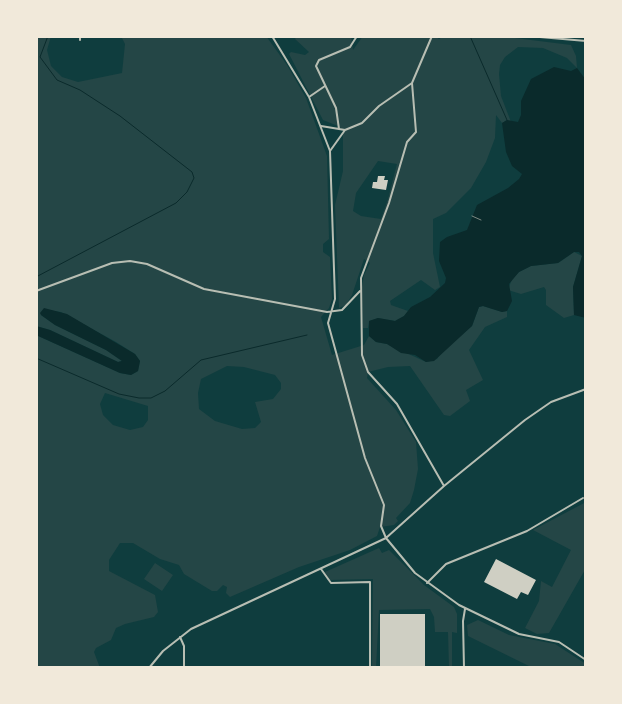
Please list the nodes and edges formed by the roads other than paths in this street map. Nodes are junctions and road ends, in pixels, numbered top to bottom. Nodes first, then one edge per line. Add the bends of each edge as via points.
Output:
1 (80, 36) edge
2 (272, 36) edge
3 (358, 36) edge
4 (432, 36) edge
5 (528, 36) edge
6 (80, 40) dead end
7 (586, 41) edge
8 (412, 83) junction
9 (325, 86) junction
10 (310, 97) junction
11 (322, 126) junction
12 (339, 129) junction
13 (346, 130) junction
14 (330, 151) junction
15 (360, 290) junction
16 (36, 291) edge
17 (331, 312) junction
18 (586, 389) edge
19 (444, 486) junction
20 (582, 498) dead end
21 (386, 538) junction
22 (321, 569) junction
23 (428, 584) junction
24 (465, 609) junction
25 (180, 637) junction
26 (586, 660) edge
27 (148, 668) edge
28 (184, 668) edge
29 (370, 668) edge
30 (464, 668) edge

1 - 6 street
2 - 10 street
3 - 9 street via 350,47 319,60 316,66
4 - 8 street
5 - 7 street
8 - 13 street via 362,123
8 - 15 street via 416,132 407,142 396,172 389,203 363,270
9 - 10 street
9 - 12 street via 336,108
10 - 11 street
11 - 12 street
11 - 14 street
12 - 13 street
13 - 14 street
14 - 17 street via 335,299
15 - 17 street via 342,310
15 - 19 street via 364,365 372,379 397,404
16 - 17 street via 106,265 130,261 146,264 212,291
17 - 21 street via 328,318 330,337 365,458 384,505 381,526
18 - 19 street via 541,408
19 - 21 street
20 - 23 street via 527,531 446,564
21 - 22 street
21 - 23 street
22 - 25 street
22 - 29 street via 331,583 370,582
23 - 24 street
24 - 26 street via 519,634 558,642
24 - 30 street
25 - 27 street
25 - 28 street via 184,646

